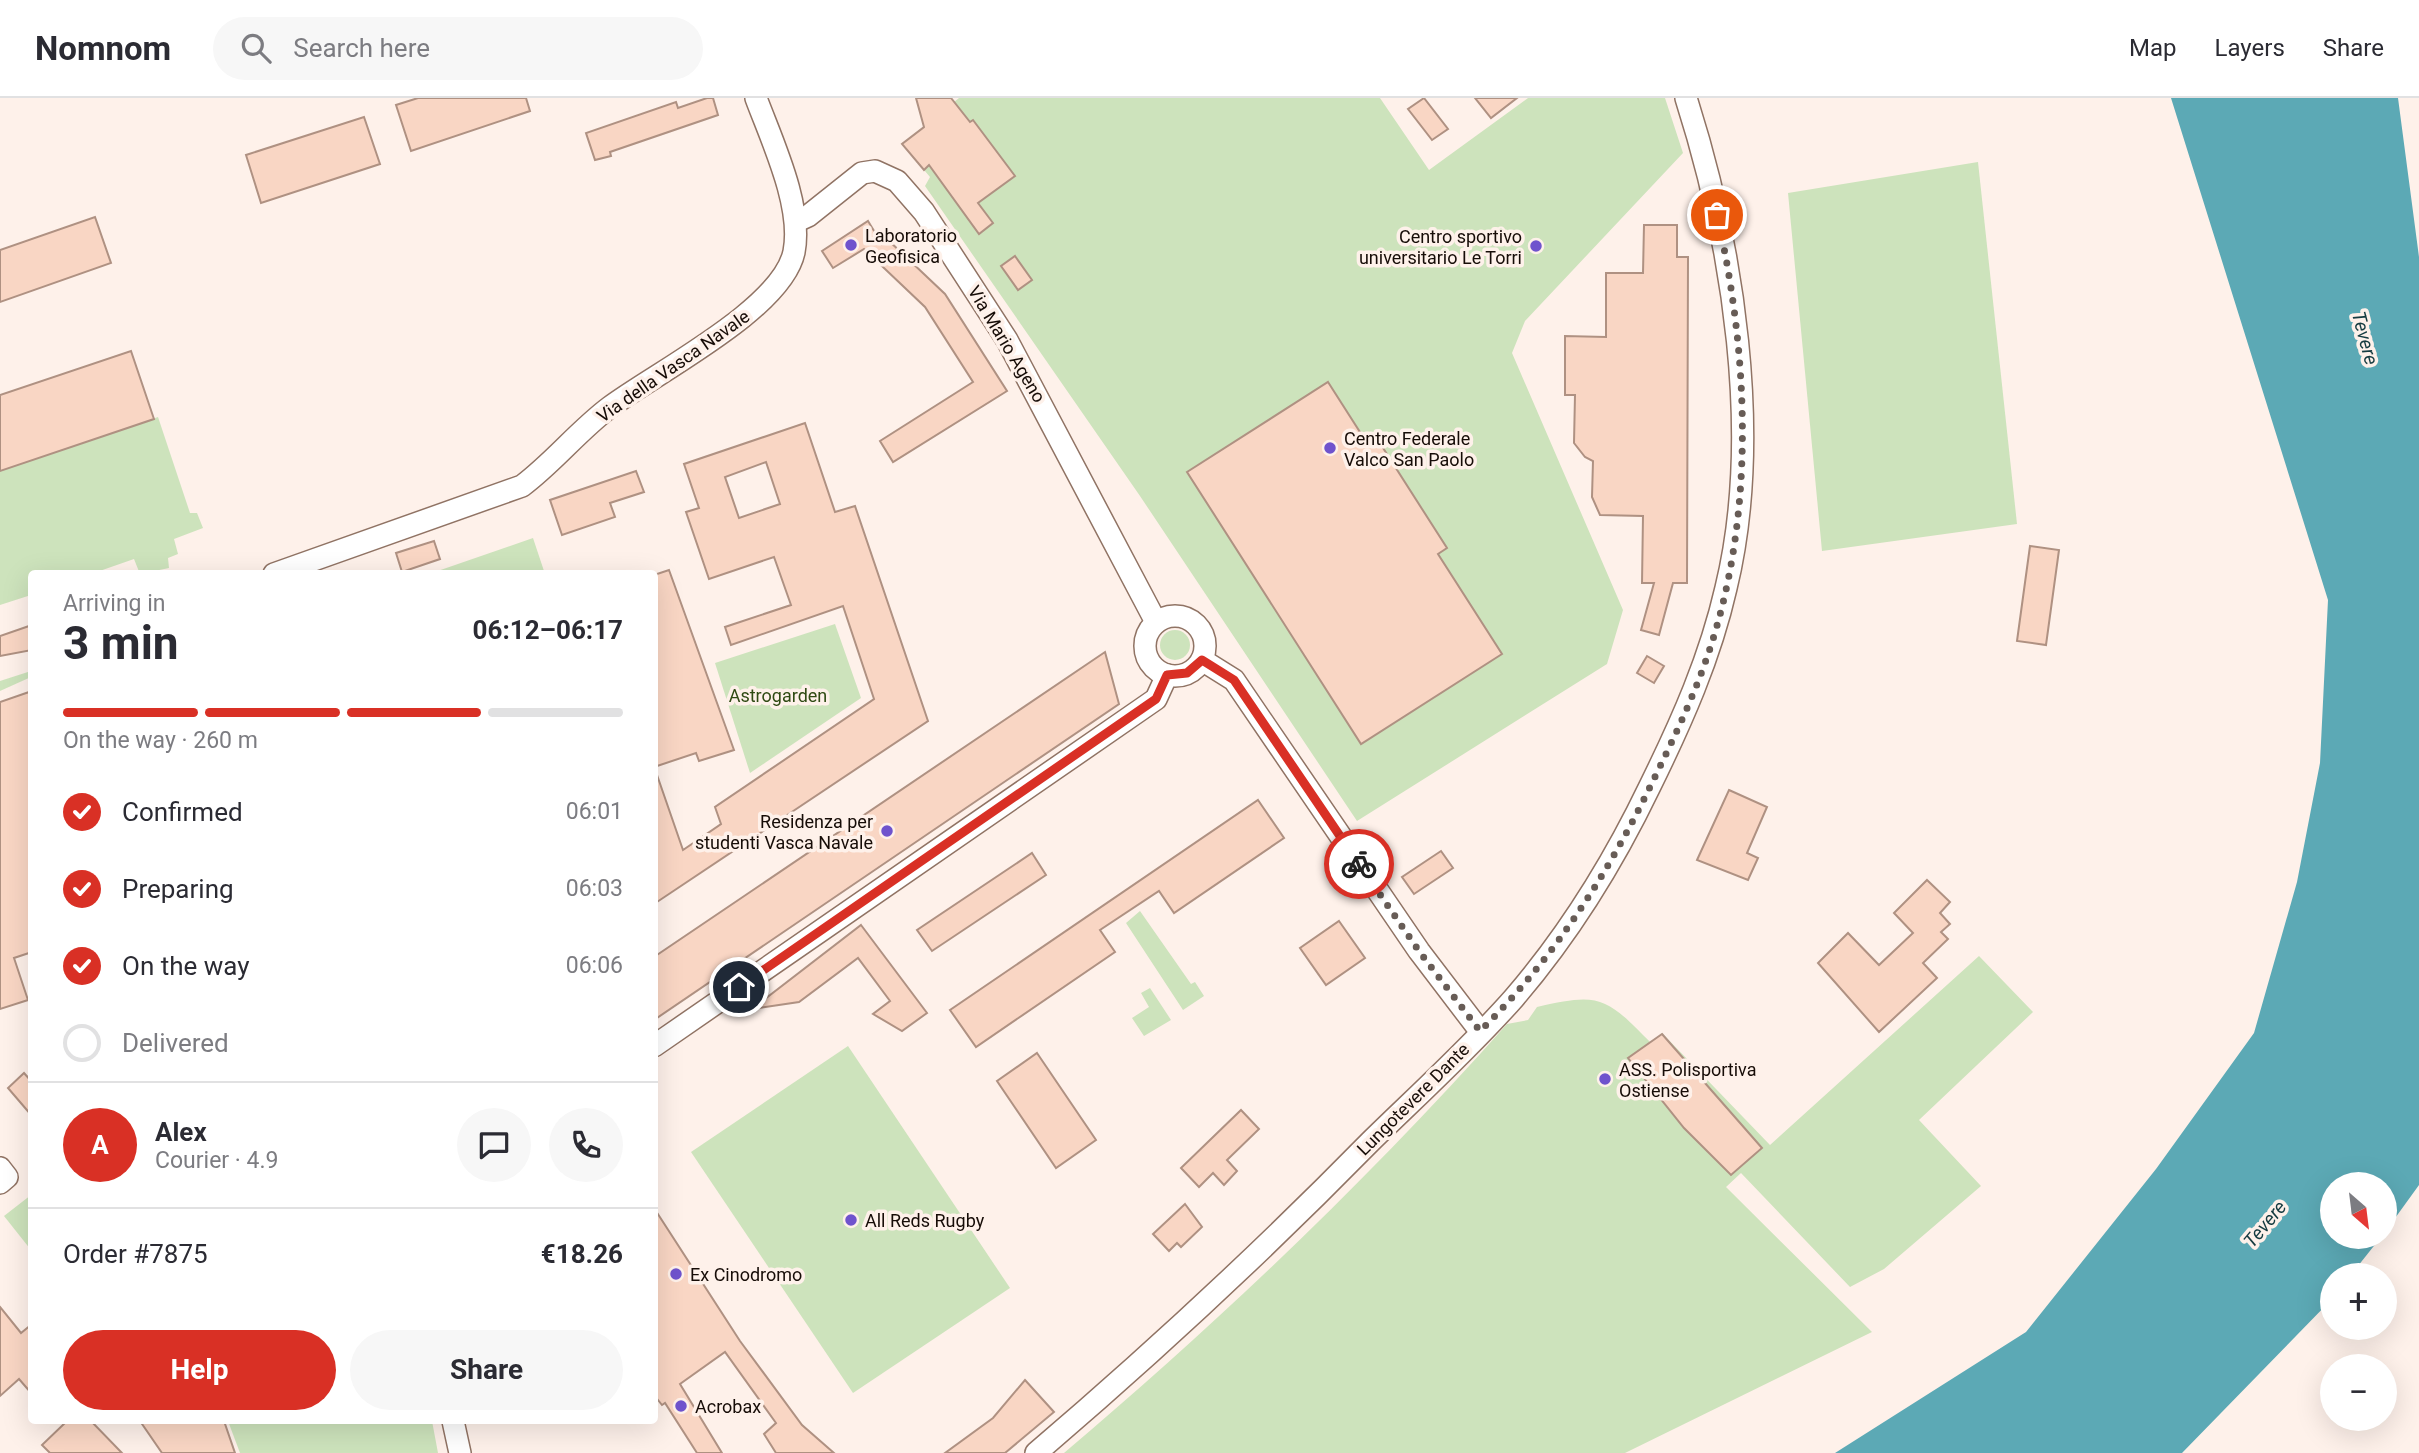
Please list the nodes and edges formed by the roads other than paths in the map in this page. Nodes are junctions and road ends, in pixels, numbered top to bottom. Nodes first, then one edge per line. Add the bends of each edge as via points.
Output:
1 (756, 98) edge
2 (1686, 98) edge
3 (797, 221) junction
4 (285, 570) edge
5 (1156, 622) junction
6 (1202, 660) junction
7 (1167, 675) junction
8 (1480, 1031) junction
9 (658, 1043) edge
10 (454, 1424) edge
11 (460, 1453) edge
12 (1036, 1453) edge

1 - 3 street, Via della Vasca Navale
2 - 8 street, Lungotevere Dante via 1727,259 1738,362 1742,444 1737,524 1727,584 1690,704 1631,826 1598,883 1551,948 1513,999
3 - 4 street, Via della Vasca Navale via 792,260 785,277 768,295 607,409 522,486
3 - 5 street, Via Mario Ageno via 862,173 875,171 897,181 924,212 1007,340
5 - 6 street via 1175,615 1194,622 1205,640
5 - 7 street via 1145,647 1151,665
6 - 7 street via 1187,673
6 - 8 street via 1234,680 1419,951
7 - 9 street via 1156,699
8 - 12 street, Lungotevere Dante via 1197,1312
10 - 11 street

